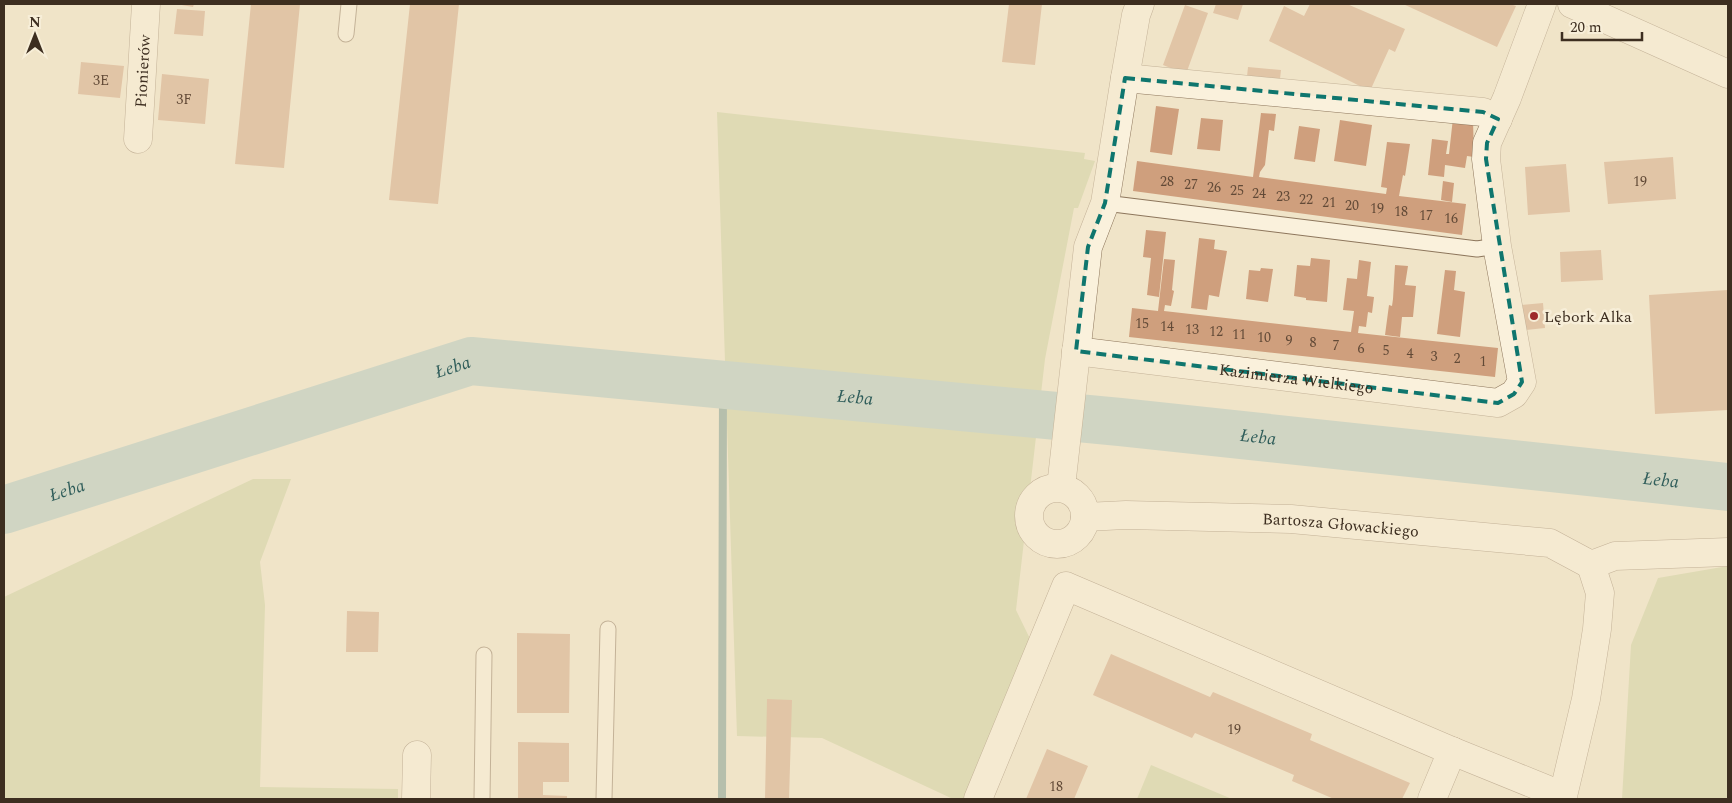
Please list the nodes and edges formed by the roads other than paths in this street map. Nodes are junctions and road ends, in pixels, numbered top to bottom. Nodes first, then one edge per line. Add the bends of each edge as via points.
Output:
1 (146, 4) edge
2 (349, 4) edge
3 (1140, 4) edge
4 (1542, 4) edge
5 (1572, 4) edge
6 (346, 34) dead end
7 (1728, 74) edge
8 (1125, 78) junction
9 (1498, 119) junction
10 (138, 139) dead end
11 (1105, 203) junction
12 (1497, 246) junction
13 (1076, 351) junction
14 (1061, 487) junction
15 (1086, 517) junction
16 (1728, 552) edge
17 (1591, 565) junction
18 (608, 630) dead end
19 (484, 655) dead end
20 (1452, 751) junction
21 (417, 755) dead end
22 (1563, 798) edge
23 (416, 799) edge
24 (482, 799) edge
25 (604, 799) edge
26 (978, 799) edge
27 (1432, 799) edge

1 - 10 street, Pionierów
2 - 6 lane
3 - 8 street
4 - 9 street, Kazimierza Wielkiego
5 - 7 street
8 - 9 street via 1483,112
8 - 11 street
9 - 12 street, Kazimierza Wielkiego via 1487,143 1486,159
11 - 12 lane via 1477,249
11 - 13 street via 1088,246
12 - 13 street, Kazimierza Wielkiego via 1522,382 1514,394 1498,402
13 - 14 street
14 - 15 street via 1074,492 1083,503
14 - 15 street via 1049,488 1031,501 1029,524 1034,534 1054,544 1066,543 1083,528
15 - 17 street, Bartosza Głowackiego via 1291,519 1540,542 1550,543
16 - 17 street via 1616,556
17 - 22 street via 1600,593 1597,629 1586,699
18 - 25 lane
19 - 24 lane
20 - 22 street
20 - 26 street via 1066,586
20 - 27 street
21 - 23 street

